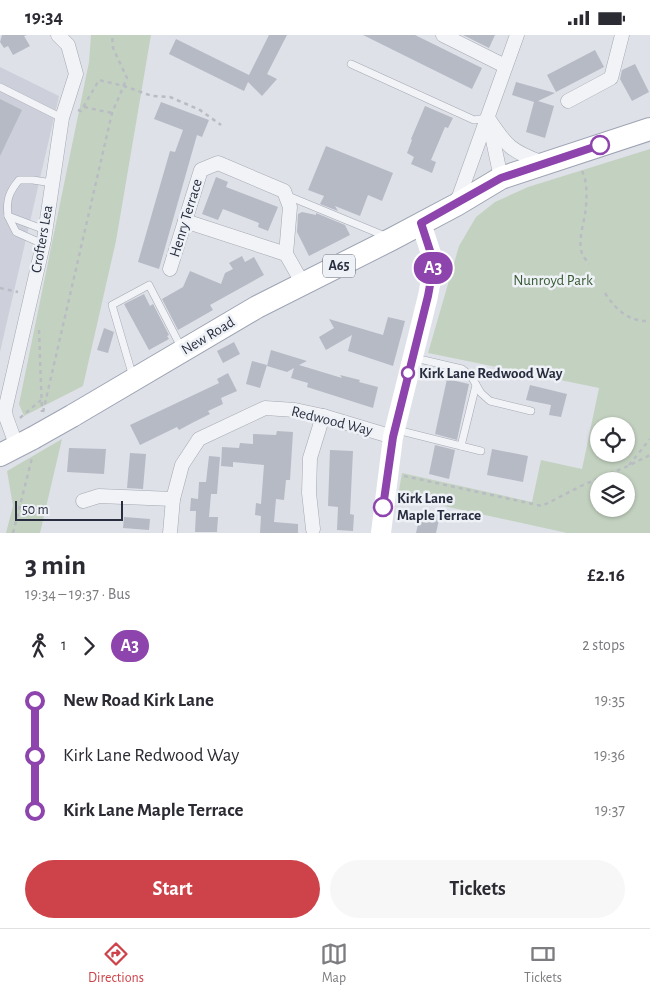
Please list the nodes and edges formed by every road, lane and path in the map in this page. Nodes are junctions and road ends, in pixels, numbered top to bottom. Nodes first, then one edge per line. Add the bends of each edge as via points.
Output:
1 (58, 35) edge
2 (112, 35) edge
3 (443, 35) edge
4 (517, 35) edge
5 (622, 35) edge
6 (351, 64) dead end
7 (505, 66) junction
8 (124, 86) junction
9 (0, 87) edge
10 (68, 100) junction
11 (568, 101) dead end
12 (84, 107) junction
13 (112, 113) junction
14 (62, 118) junction
15 (488, 118) junction
16 (221, 125) dead end
17 (650, 129) edge
18 (575, 153) junction
19 (544, 164) junction
20 (501, 178) junction
21 (52, 183) junction
22 (293, 198) dead end
23 (456, 205) junction
24 (8, 216) junction
25 (185, 221) junction
26 (421, 223) junction
27 (45, 230) junction
28 (392, 239) junction
29 (43, 244) junction
30 (286, 254) junction
31 (589, 264) dead end
32 (170, 269) dead end
33 (303, 284) junction
34 (0, 288) edge
35 (605, 293) dead end
36 (32, 296) junction
37 (650, 321) edge
38 (26, 325) junction
39 (183, 351) junction
40 (412, 358) junction
41 (134, 380) junction
42 (476, 385) junction
43 (41, 400) junction
44 (531, 411) dead end
45 (323, 416) junction
46 (394, 433) junction
47 (650, 439) edge
48 (18, 445) edge
49 (461, 446) junction
50 (481, 451) dead end
51 (650, 455) edge
52 (628, 467) junction
53 (388, 473) junction
54 (173, 499) junction
55 (83, 501) dead end
56 (313, 529) dead end
57 (14, 533) edge
58 (170, 533) edge
59 (381, 533) edge

1 - 10 street, Crofters Lea via 68,45 76,74
2 - 8 path via 113,48 127,78
3 - 7 street
4 - 7 street
5 - 11 street via 611,78
6 - 15 lane via 474,120
7 - 15 street
8 - 12 path via 99,81
8 - 13 path
8 - 16 path via 152,96 170,97 200,110
9 - 14 lane
10 - 12 path via 77,109 82,111
10 - 14 street, Crofters Lea
12 - 13 path
13 - 43 path via 42,418
14 - 21 street, Crofters Lea
15 - 19 street via 505,144
15 - 20 street
15 - 23 street
17 - 18 main road, A65
18 - 19 main road, A65
18 - 31 path via 585,176 586,212 581,251
19 - 20 main road, A65
20 - 23 main road, A65
21 - 24 lane via 19,180 10,190
21 - 27 street, Crofters Lea
22 - 28 lane
23 - 26 main road, A65
24 - 27 lane
24 - 29 lane via 16,232
25 - 30 street
25 - 30 street, Henry Terrace via 201,170 218,163 284,191 290,207
25 - 32 street, Henry Terrace
26 - 28 main road, New Road / A65
26 - 40 street via 434,263
27 - 29 street, Crofters Lea
28 - 33 main road, New Road / A65
29 - 36 street, Crofters Lea
30 - 33 street
33 - 39 main road, New Road / A65
34 - 36 path
35 - 37 path via 625,316
36 - 38 street, Crofters Lea
38 - 43 path via 39,327
38 - 48 street, Crofters Lea via 9,385 6,410
39 - 41 main road, New Road / A65
39 - 41 lane via 149,285 112,305
40 - 42 lane via 462,369
40 - 46 street
41 - 48 main road, New Road / A65, bridge
42 - 44 lane via 490,401
42 - 49 lane
43 - 48 path
45 - 46 street, Redwood Way
45 - 54 street, Redwood Way via 265,408 199,439 182,465
45 - 56 street via 310,458
46 - 49 lane
46 - 53 street
47 - 52 path
48 - 57 path
49 - 50 lane
51 - 52 path
52 - 53 path via 542,506
53 - 59 street
54 - 55 street via 99,496
54 - 58 street, Redwood Way

